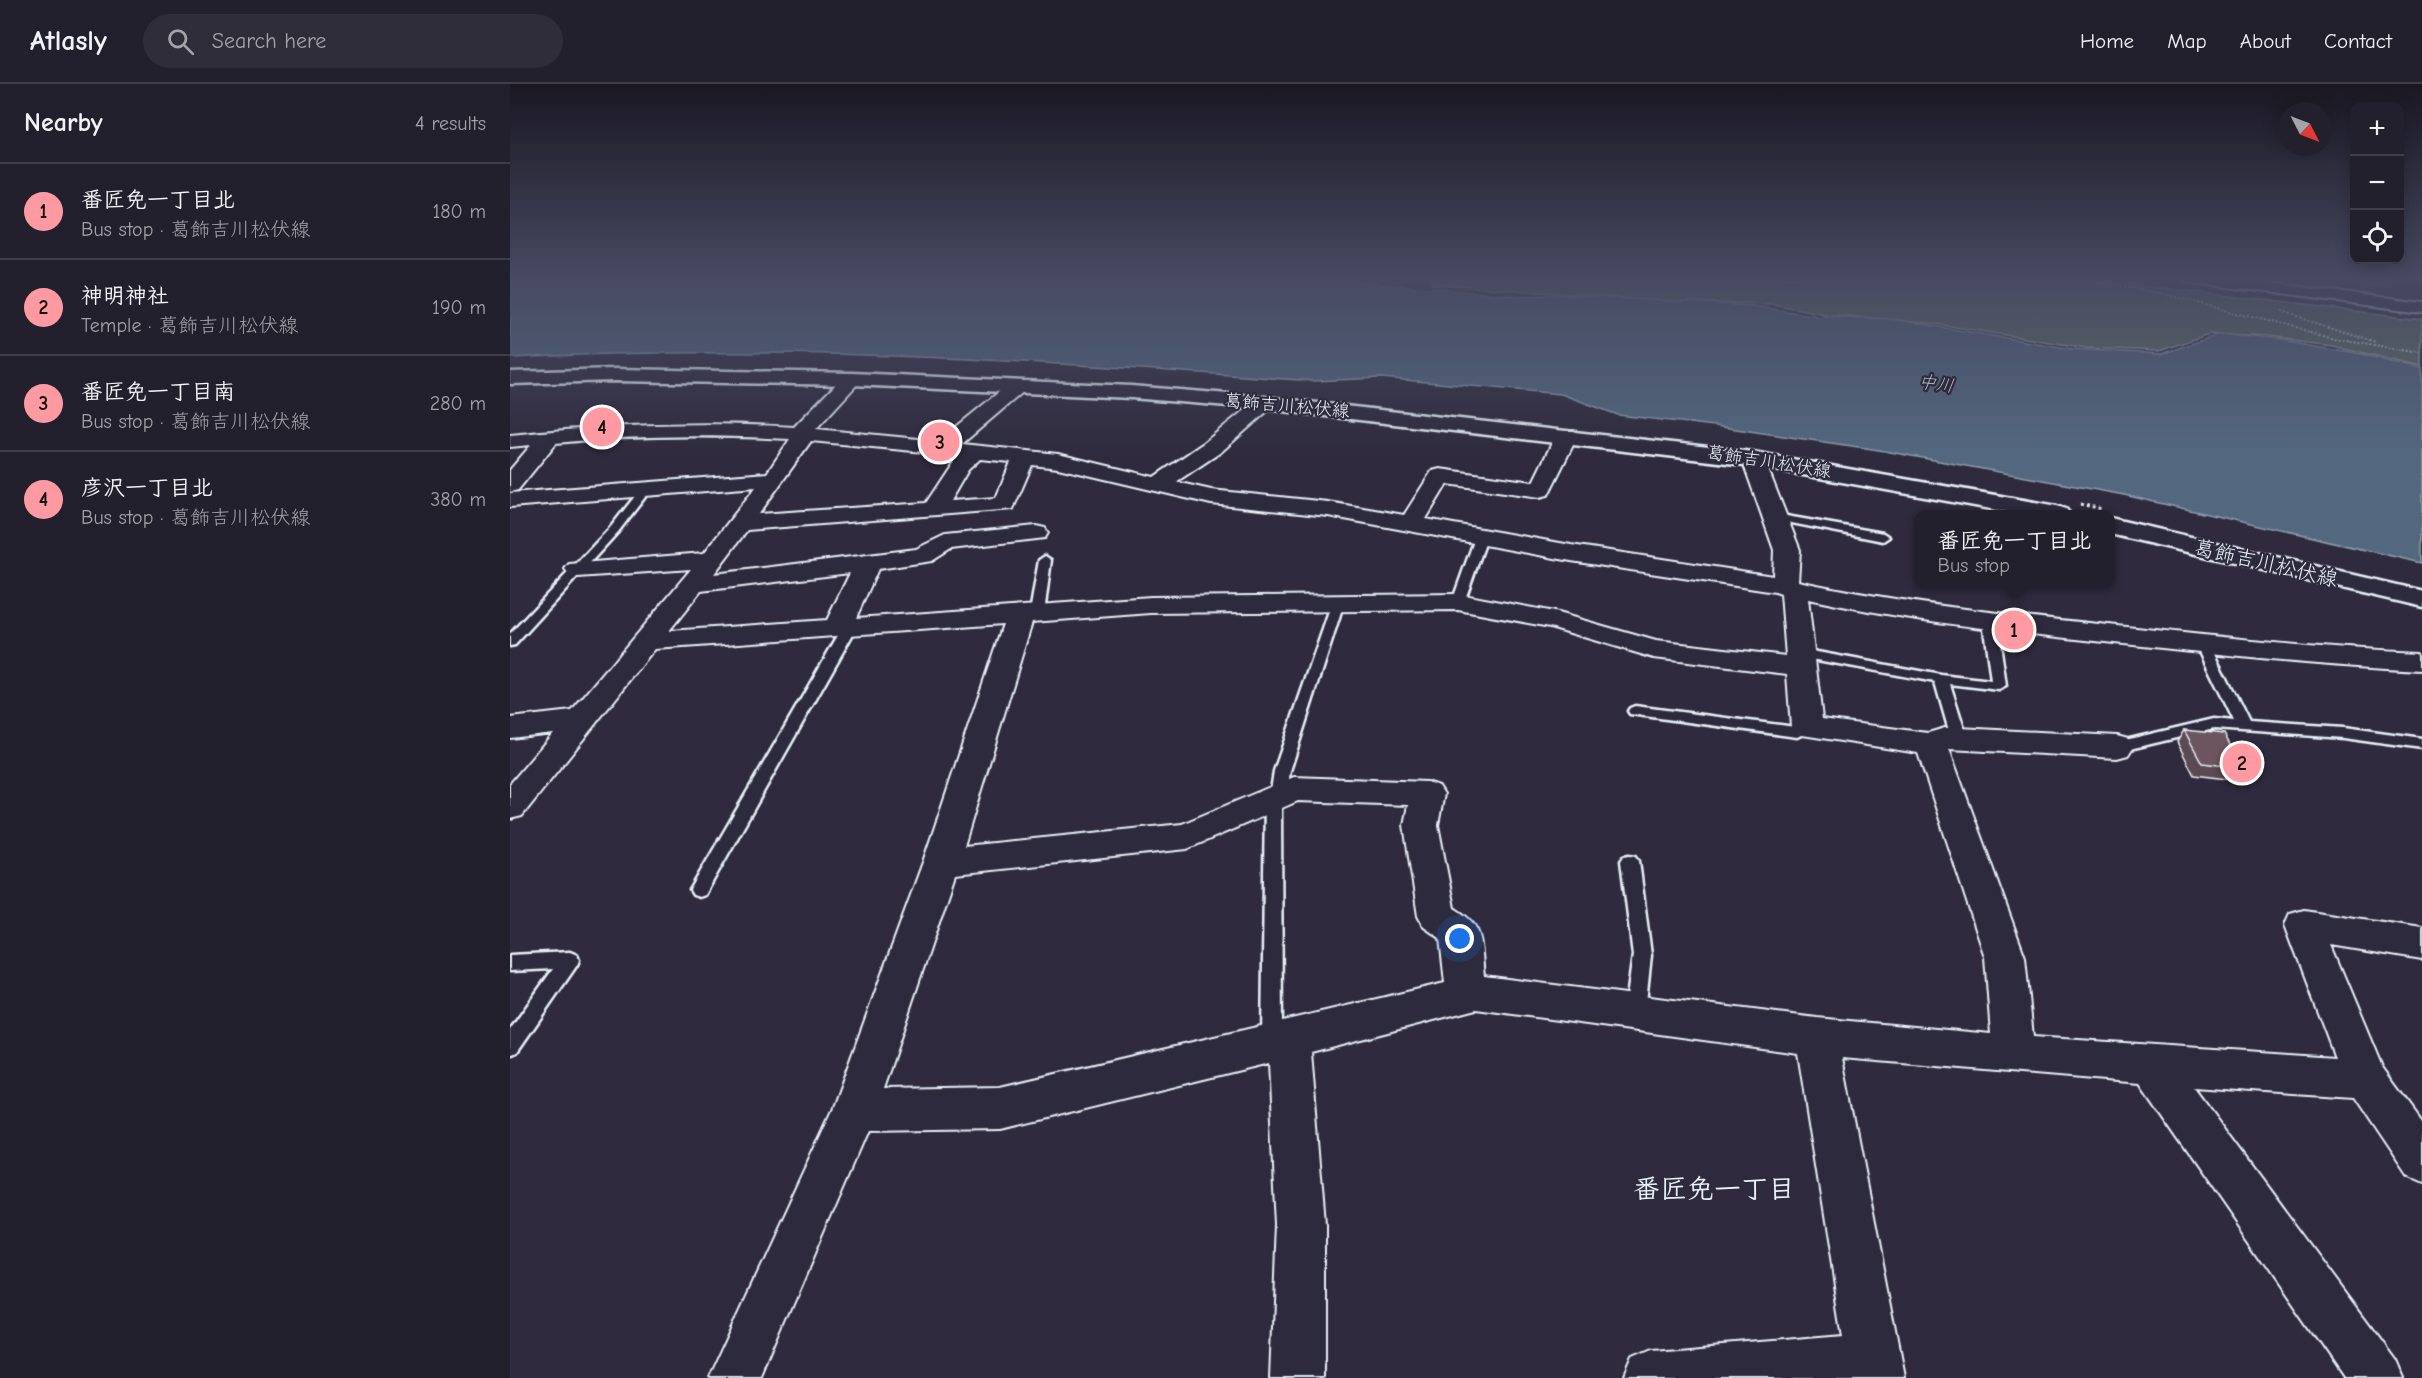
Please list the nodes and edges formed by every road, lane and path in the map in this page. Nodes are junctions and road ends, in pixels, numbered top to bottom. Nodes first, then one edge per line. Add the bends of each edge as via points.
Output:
1 (2332, 337) edge
2 (2362, 337) edge
3 (2389, 346) junction
4 (2422, 353) edge
5 (510, 378) edge
6 (852, 379) junction
7 (1017, 387) junction
8 (1265, 403) junction
9 (803, 433) junction
10 (1567, 435) junction
11 (550, 436) junction
12 (510, 441) edge
13 (944, 448) junction
14 (975, 452) junction
15 (1024, 458) junction
16 (1753, 459) junction
17 (774, 479) junction
18 (1158, 484) junction
19 (510, 485) edge
20 (647, 488) junction
21 (510, 500) edge
22 (933, 510) junction
23 (2034, 510) edge
24 (1775, 517) junction
25 (739, 523) junction
26 (1410, 525) junction
27 (2115, 527) edge
28 (1036, 533) dead end
29 (1883, 537) dead end
30 (1481, 538) junction
31 (710, 560) junction
32 (1045, 560) dead end
33 (868, 562) junction
34 (578, 569) junction
35 (693, 584) junction
36 (1790, 589) junction
37 (2422, 599) edge
38 (1458, 602) junction
39 (1338, 603) junction
40 (1029, 614) junction
41 (1990, 621) junction
42 (844, 626) junction
43 (645, 641) junction
44 (510, 642) edge
45 (2203, 643) junction
46 (1801, 660) junction
47 (2422, 661) edge
48 (1941, 679) junction
49 (1635, 711) dead end
50 (581, 720) junction
51 (2243, 724) junction
52 (1807, 727) junction
53 (510, 728) edge
54 (1945, 741) junction
55 (2422, 744) edge
56 (2117, 747) joint
57 (516, 794) edge
58 (1276, 795) junction
59 (1630, 861) dead end
60 (941, 862) junction
61 (699, 890) dead end
62 (2422, 945) edge
63 (510, 963) edge
64 (1466, 993) junction
65 (1635, 1012) junction
66 (1817, 1037) junction
67 (1281, 1042) junction
68 (510, 1046) edge
69 (2014, 1055) junction
70 (2151, 1063) junction
71 (2365, 1079) junction
72 (854, 1110) junction
73 (2422, 1161) edge
74 (1876, 1369) edge
75 (735, 1378) edge
76 (1298, 1378) edge
77 (1651, 1378) edge
78 (2376, 1378) edge

1 - 3 path
2 - 3 path
3 - 4 path
5 - 6 main road, 葛飾吉川松伏線 via 615,375
6 - 7 main road, 葛飾吉川松伏線
6 - 9 street
7 - 8 main road, 葛飾吉川松伏線
7 - 13 street
8 - 10 main road, 葛飾吉川松伏線
8 - 18 street via 1213,447
9 - 11 street via 679,429
9 - 13 street
9 - 17 street
10 - 16 main road, 葛飾吉川松伏線
10 - 26 street via 1540,490 1440,476
11 - 12 street
11 - 19 street
13 - 14 street
14 - 15 street
14 - 22 street via 959,467
15 - 18 street
15 - 22 street via 1005,504
16 - 23 main road, 葛飾吉川松伏線
16 - 24 street
17 - 20 street
17 - 25 street
18 - 26 street via 1211,497 1328,509
20 - 21 street
20 - 34 lane
22 - 25 street
24 - 29 lane
24 - 36 street via 1787,550
25 - 31 street
26 - 30 street
27 - 37 main road, 葛飾吉川松伏線
28 - 33 street via 945,542 922,556
30 - 36 street
30 - 38 lane
31 - 34 street
31 - 35 street
32 - 40 lane
33 - 35 street
33 - 42 street
34 - 44 lane
35 - 43 street
36 - 41 street via 1881,607
36 - 46 street
38 - 39 street
38 - 46 street via 1554,620 1654,649
39 - 40 street via 1151,605
39 - 58 lane
40 - 42 street
40 - 60 street
41 - 45 street
41 - 48 lane via 1999,686
42 - 43 street
42 - 61 lane
43 - 50 street
45 - 47 street via 2328,657
45 - 51 lane
46 - 48 lane
46 - 52 street
48 - 54 lane
49 - 52 lane via 1797,732
50 - 53 street
50 - 57 street
51 - 55 lane
51 - 56 lane via 2191,728
52 - 54 street
54 - 56 street
54 - 69 street via 2005,957
58 - 60 street via 1187,836
58 - 64 street via 1294,789 1427,794 1421,825 1437,916 1459,930
58 - 67 lane
59 - 65 lane via 1642,954
60 - 72 street
62 - 71 street via 2304,925
63 - 68 lane via 570,960
64 - 65 street
64 - 67 street
65 - 66 street
66 - 69 street
66 - 74 street
67 - 72 street via 1000,1108
67 - 76 street via 1301,1225
69 - 70 street
70 - 71 street
70 - 78 street
71 - 73 street
72 - 75 street
74 - 77 street

